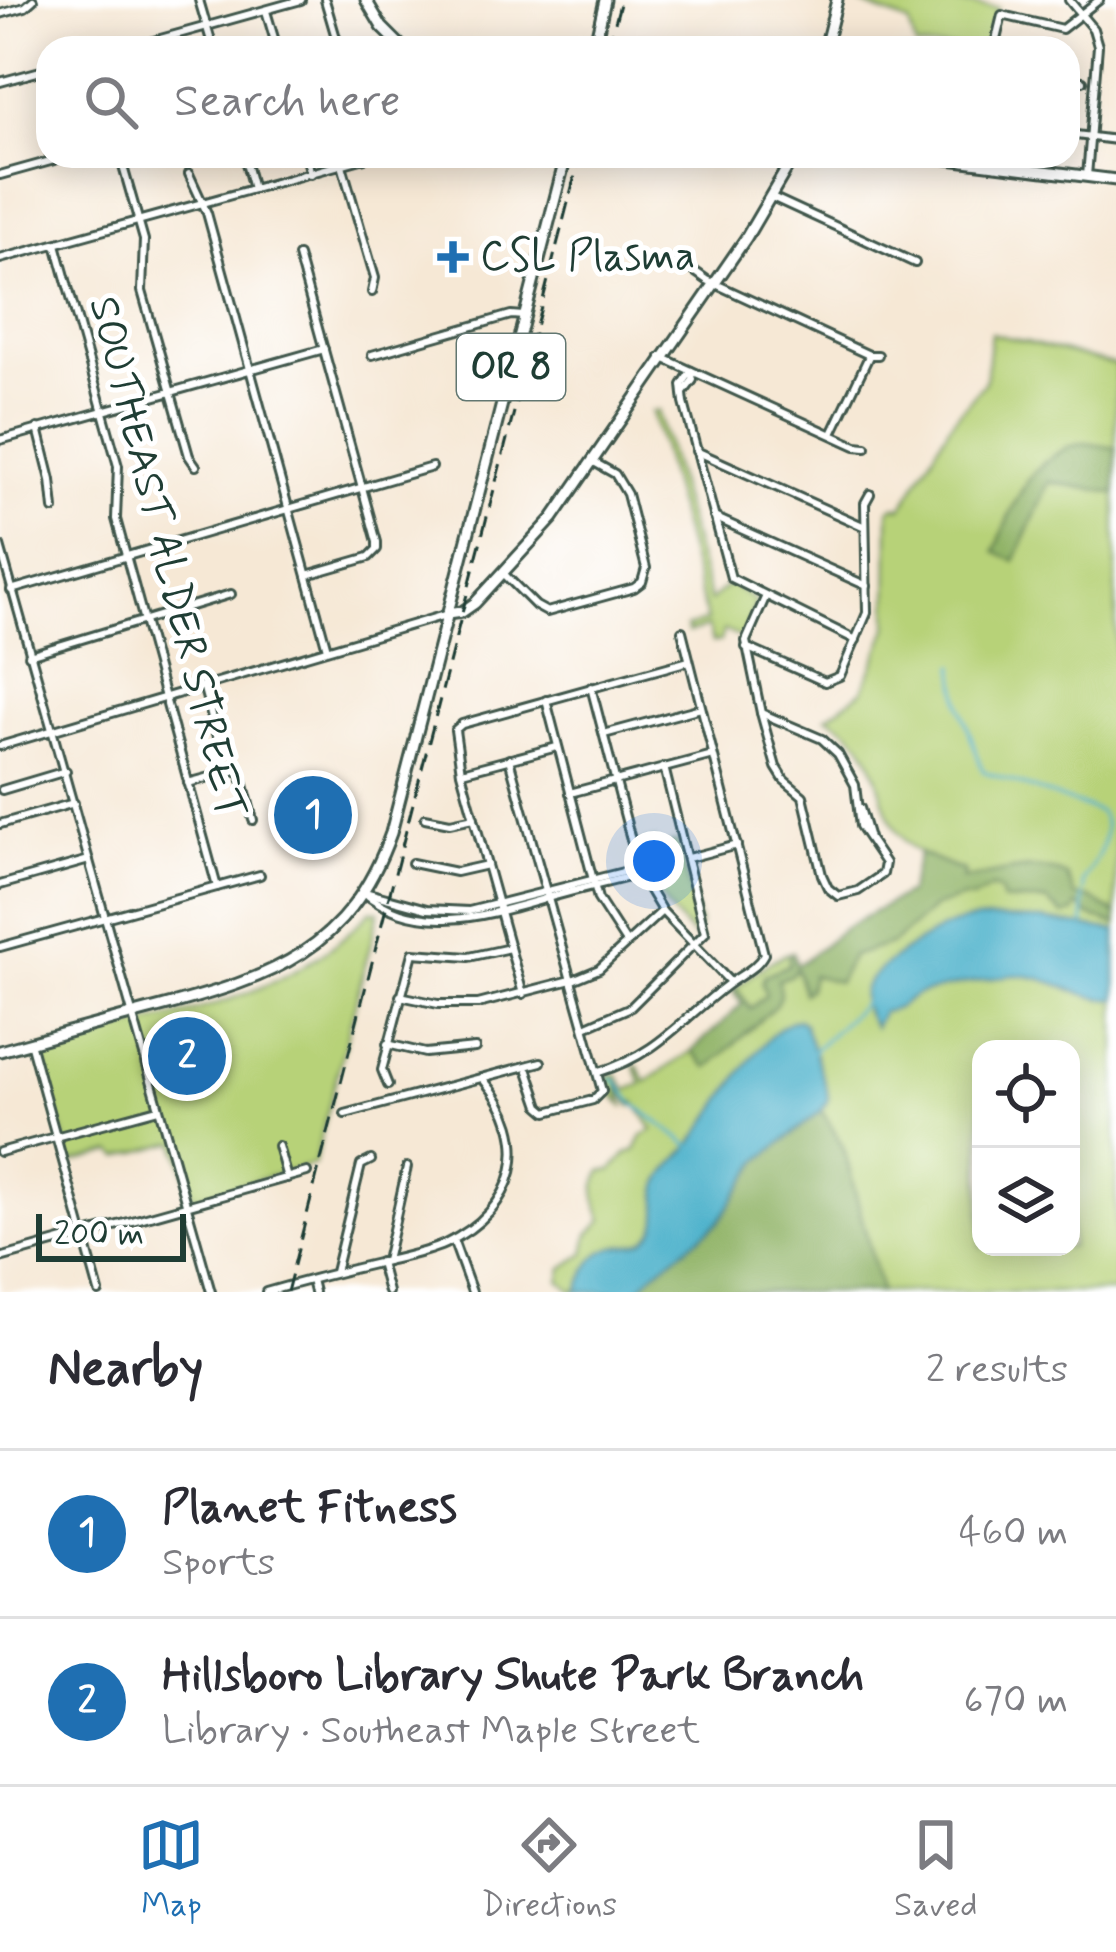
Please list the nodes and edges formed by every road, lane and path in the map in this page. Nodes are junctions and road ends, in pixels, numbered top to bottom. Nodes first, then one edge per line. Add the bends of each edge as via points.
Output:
1 (33, 0) edge
2 (199, 0) edge
3 (301, 0) edge
4 (325, 0) edge
5 (366, 0) edge
6 (605, 0) edge
7 (837, 0) edge
8 (1069, 0) edge
9 (1099, 0) edge
10 (266, 10) junction
11 (0, 14) edge
12 (1083, 14) junction
13 (207, 27) junction
14 (173, 36) edge
15 (210, 36) edge
16 (274, 36) edge
17 (336, 36) edge
18 (392, 36) edge
19 (597, 36) edge
20 (828, 36) edge
21 (997, 36) edge
22 (36, 72) edge
23 (1080, 81) edge
24 (1083, 81) dead end
25 (0, 82) edge
26 (1080, 136) edge
27 (1092, 137) junction
28 (1116, 140) edge
29 (36, 166) edge
30 (124, 168) edge
31 (247, 168) edge
32 (309, 168) edge
33 (331, 168) edge
34 (343, 168) edge
35 (563, 168) edge
36 (788, 168) edge
37 (1022, 168) edge
38 (189, 174) dead end
39 (310, 174) junction
40 (0, 176) edge
41 (1087, 176) junction
42 (1116, 180) edge
43 (253, 189) junction
44 (772, 197) junction
45 (203, 203) junction
46 (139, 221) junction
47 (56, 244) junction
48 (298, 256) dead end
49 (676, 258) dead end
50 (0, 259) edge
51 (915, 263) dead end
52 (714, 283) junction
53 (372, 292) dead end
54 (524, 316) junction
55 (325, 349) junction
56 (372, 355) dead end
57 (661, 357) junction
58 (250, 369) junction
59 (692, 370) junction
60 (170, 391) junction
61 (102, 410) junction
62 (38, 428) junction
63 (832, 434) junction
64 (0, 440) edge
65 (866, 447) dead end
66 (696, 452) junction
67 (595, 463) junction
68 (196, 466) dead end
69 (432, 466) dead end
70 (362, 487) junction
71 (870, 494) dead end
72 (288, 508) junction
73 (54, 509) dead end
74 (714, 517) junction
75 (865, 527) junction
76 (0, 546) edge
77 (126, 555) junction
78 (504, 574) junction
79 (307, 575) junction
80 (867, 586) junction
81 (11, 590) junction
82 (231, 594) dead end
83 (765, 598) junction
84 (447, 614) junction
85 (144, 621) junction
86 (682, 631) dead end
87 (856, 640) junction
88 (746, 647) junction
89 (327, 649) junction
90 (29, 656) junction
91 (689, 661) junction
92 (203, 685) junction
93 (591, 687) junction
94 (164, 697) junction
95 (546, 699) junction
96 (701, 708) junction
97 (761, 713) junction
98 (54, 729) junction
99 (604, 734) junction
100 (0, 746) edge
101 (557, 747) junction
102 (220, 748) dead end
103 (713, 754) junction
104 (509, 760) junction
105 (664, 767) junction
106 (66, 772) junction
107 (461, 772) junction
108 (616, 781) junction
109 (188, 783) junction
110 (2, 790) edge
111 (570, 793) junction
112 (74, 803) junction
113 (425, 818) dead end
114 (474, 818) junction
115 (254, 820) dead end
116 (0, 824) edge
117 (737, 845) junction
118 (688, 858) junction
119 (90, 859) junction
120 (412, 863) dead end
121 (487, 865) junction
122 (640, 871) junction
123 (260, 875) dead end
124 (594, 883) junction
125 (0, 885) edge
126 (217, 887) junction
127 (363, 892) junction
128 (546, 896) junction
129 (499, 909) junction
130 (662, 911) junction
131 (106, 917) junction
132 (627, 944) junction
133 (695, 946) junction
134 (0, 947) edge
135 (510, 948) junction
136 (571, 980) junction
137 (730, 982) junction
138 (523, 994) junction
139 (400, 996) junction
140 (133, 1015) junction
141 (585, 1028) junction
142 (30, 1042) junction
143 (387, 1044) junction
144 (475, 1048) dead end
145 (0, 1051) edge
146 (541, 1062) dead end
147 (529, 1071) dead end
148 (598, 1072) junction
149 (482, 1079) junction
150 (388, 1085) dead end
151 (158, 1108) junction
152 (345, 1114) dead end
153 (56, 1137) junction
154 (278, 1147) dead end
155 (0, 1153) edge
156 (371, 1160) dead end
157 (407, 1167) dead end
158 (307, 1172) dead end
159 (287, 1178) junction
160 (186, 1207) junction
161 (84, 1235) junction
162 (453, 1240) junction
163 (0, 1258) edge
164 (383, 1262) junction
165 (334, 1274) junction
166 (311, 1280) junction
167 (99, 1292) edge
168 (211, 1292) edge
169 (266, 1292) edge
170 (314, 1292) edge
171 (388, 1292) edge
172 (472, 1292) edge

1 - 11 street
2 - 13 street
3 - 10 street
4 - 17 street
5 - 18 main road
6 - 19 main road
7 - 20 main road
8 - 12 street
9 - 12 street
10 - 13 street
10 - 16 street
12 - 21 street via 1062,29 1002,15
12 - 27 street via 1098,46
13 - 14 street
13 - 15 street
22 - 25 street
23 - 24 street
26 - 27 street
27 - 28 street
27 - 41 street
29 - 40 street
30 - 46 street
31 - 43 street
32 - 39 street
33 - 39 street
34 - 53 street
35 - 54 main road, OR 8
36 - 44 main road
37 - 41 main road
38 - 45 street
39 - 43 street
41 - 42 main road
43 - 45 street
44 - 51 street
44 - 52 main road
45 - 46 street
45 - 58 street
46 - 47 street
46 - 60 street via 142,291
47 - 50 street
47 - 61 street, SOUTHEAST ALDER STREET
48 - 55 street
49 - 52 street
52 - 57 main road
52 - 63 street via 873,355
54 - 56 street
54 - 84 main road, OR 8
55 - 58 street
55 - 70 street
57 - 59 street
57 - 67 main road
58 - 60 street
58 - 72 street
59 - 63 street
59 - 66 street via 683,393
60 - 61 street
60 - 68 street
61 - 62 street
61 - 77 street, SOUTHEAST ALDER STREET via 118,466 115,506
62 - 64 street
62 - 73 street
63 - 65 street
66 - 74 street
66 - 75 street
67 - 78 main road
67 - 78 street via 627,494 646,568 638,586 547,612
69 - 70 street
70 - 72 street
70 - 79 street via 376,549
71 - 75 street
72 - 77 street
72 - 79 street
74 - 80 street
74 - 83 street via 730,578
75 - 80 street
76 - 81 street
77 - 81 street
77 - 85 street, SOUTHEAST ALDER STREET
78 - 84 main road via 471,607
79 - 89 street
80 - 87 street
81 - 90 street
82 - 85 street
83 - 87 street
83 - 88 street
84 - 89 street
84 - 127 main road, OR 8 via 391,833
85 - 90 street
85 - 94 street, SOUTHEAST ALDER STREET
86 - 91 street
87 - 88 street via 830,682
88 - 97 street
89 - 92 street
90 - 98 street
91 - 93 street
91 - 96 street
92 - 94 street
92 - 102 street
93 - 95 street
93 - 99 street
94 - 98 street
94 - 109 street, SOUTHEAST ALDER STREET
95 - 101 street
95 - 107 street via 455,730
96 - 99 street
96 - 103 street
97 - 97 street via 779,775 803,796 824,882 834,894 859,891 884,874 884,857 860,826 849,768 830,746
98 - 100 street
98 - 106 street
99 - 108 street
101 - 104 street
101 - 111 street
103 - 105 street
103 - 117 street
104 - 107 street
104 - 128 street
105 - 108 street
105 - 118 street
106 - 110 street
106 - 112 street
107 - 114 street
108 - 111 street
108 - 122 street
109 - 115 street via 240,769
109 - 126 street, SOUTHEAST ALDER STREET
111 - 124 street
112 - 116 street
112 - 119 street
113 - 114 street
114 - 121 street
117 - 118 street
117 - 137 street via 763,957
118 - 133 street via 706,929
119 - 125 street
119 - 131 street
120 - 121 street via 456,872
121 - 129 street
122 - 124 street
122 - 130 street
123 - 126 street
124 - 128 street
124 - 132 street
126 - 131 street
127 - 129 street via 434,920 470,920
127 - 140 main road, OR 8 via 311,949 281,968
128 - 129 street
128 - 136 street
129 - 135 street
130 - 132 street
130 - 133 street
131 - 134 street
131 - 140 street
132 - 136 street
133 - 137 street
133 - 141 street via 631,1006
135 - 138 street
135 - 139 street via 469,957 415,951
136 - 138 street
136 - 141 street
137 - 148 street via 663,1042
138 - 139 street via 455,1005
139 - 143 street
140 - 142 main road, OR 8
140 - 151 street
141 - 148 street
142 - 145 main road, OR 8
142 - 153 street
143 - 144 street via 425,1053
143 - 150 street
146 - 149 street
147 - 148 street via 543,1109 555,1111 593,1100 602,1088
149 - 152 street
149 - 162 street via 512,1125 515,1156 500,1196
151 - 153 street
151 - 160 street
153 - 155 street
153 - 161 street
154 - 159 street
156 - 165 street via 361,1165
157 - 164 street
158 - 159 street
159 - 160 street
160 - 161 street
160 - 168 street
161 - 163 street
161 - 167 street
162 - 164 street
162 - 172 street
164 - 165 street
164 - 171 street
165 - 166 street
166 - 169 street
166 - 170 street

